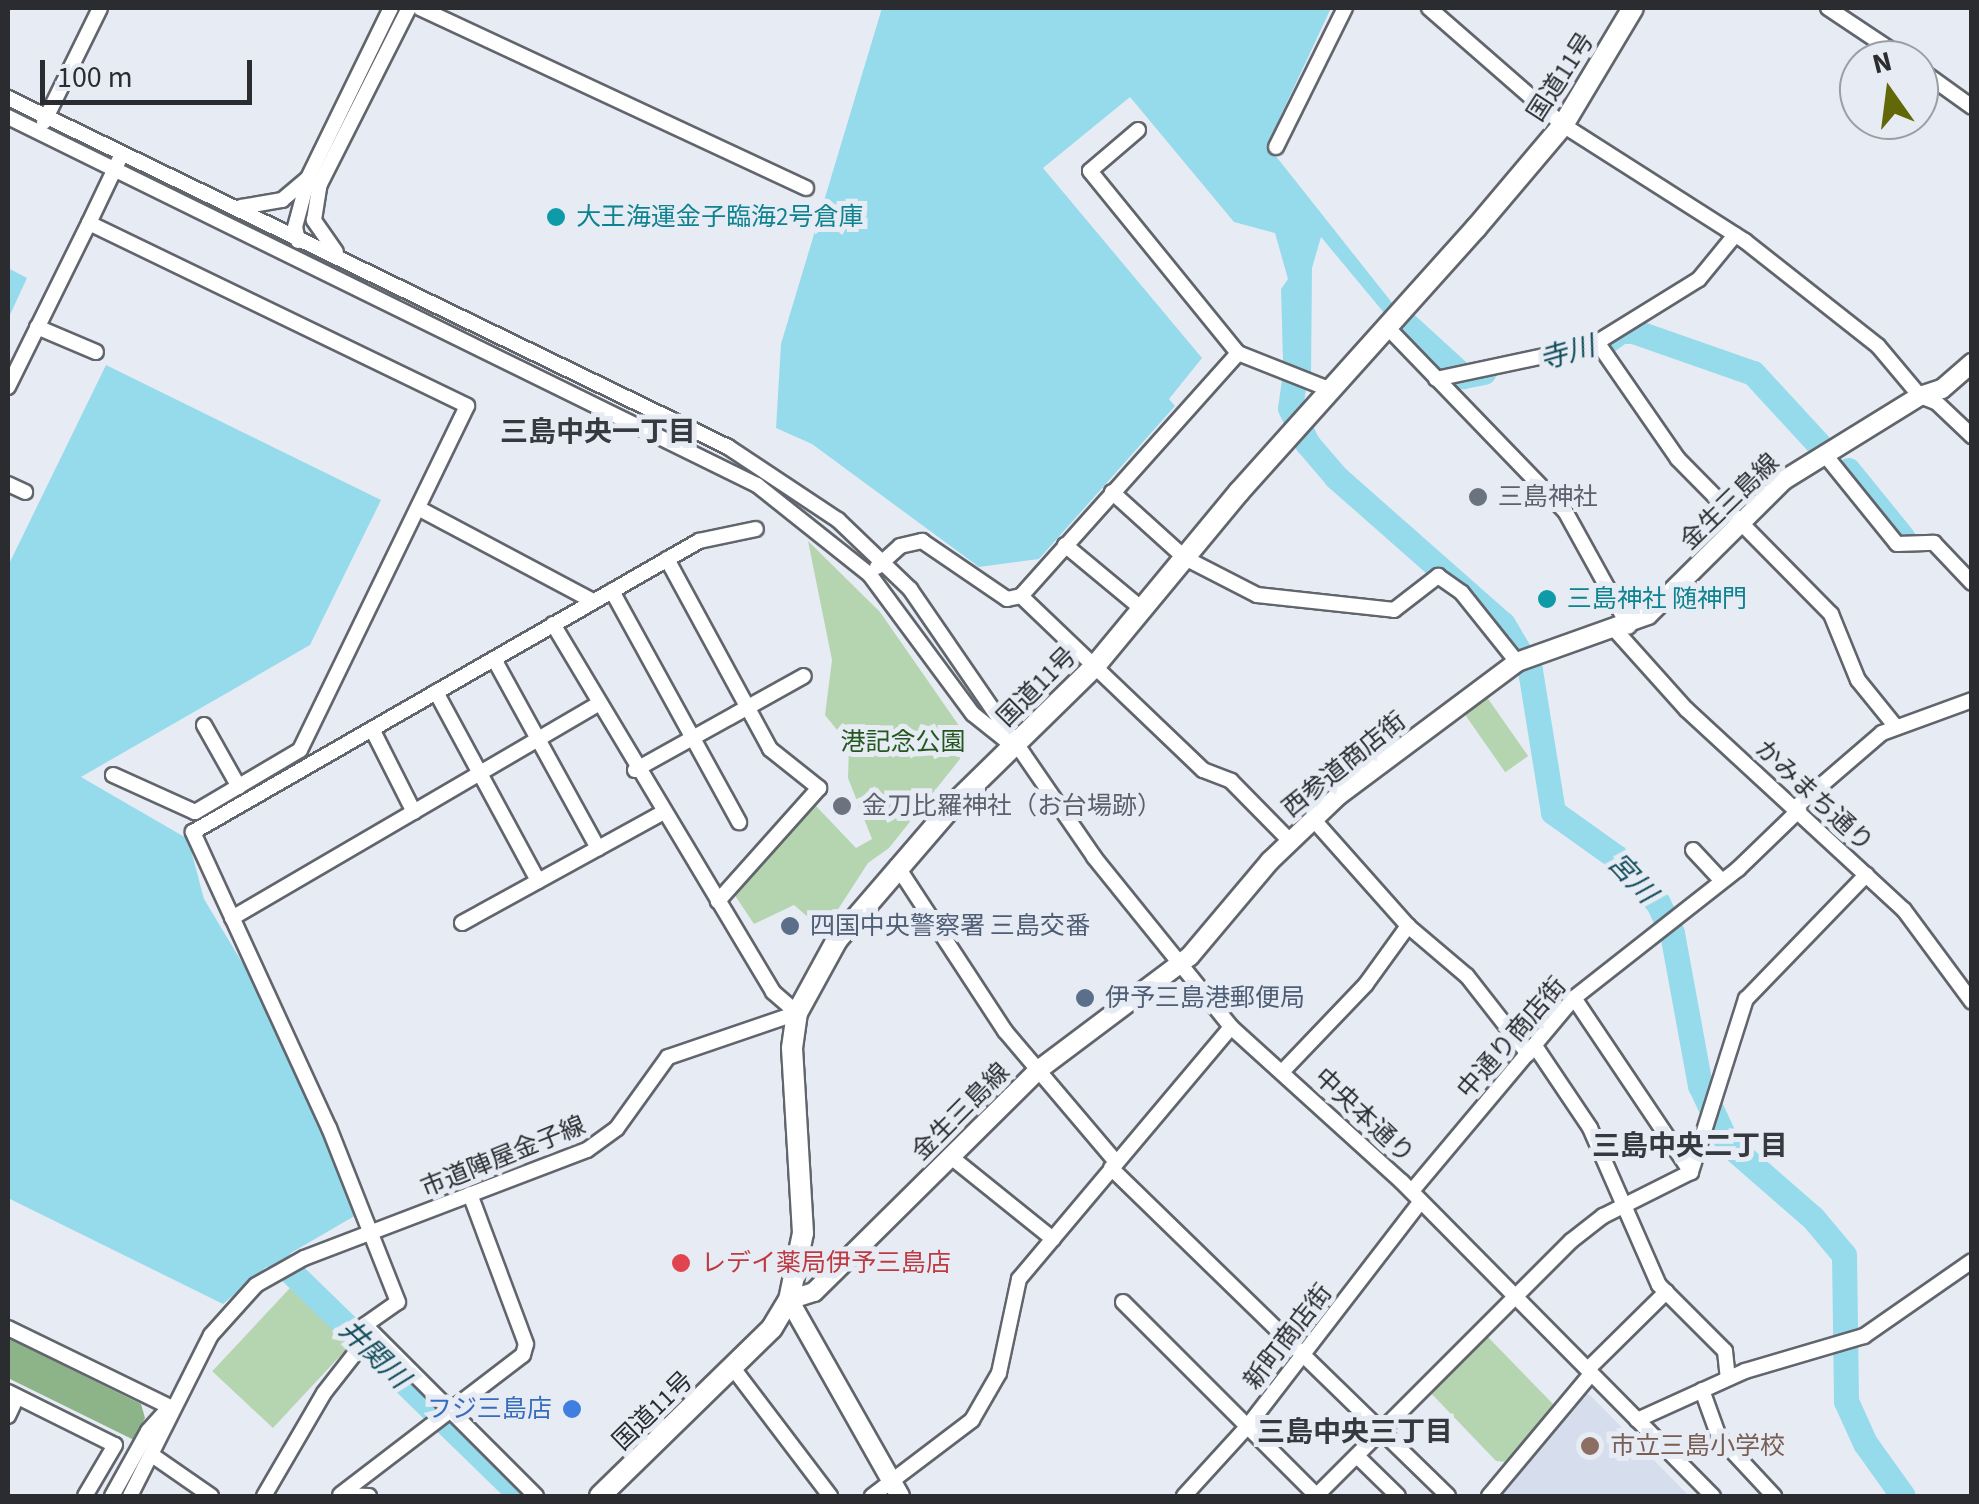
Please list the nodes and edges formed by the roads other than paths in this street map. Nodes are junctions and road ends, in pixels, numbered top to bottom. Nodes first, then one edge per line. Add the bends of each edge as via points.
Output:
1 (100, 8) edge
2 (391, 8) edge
3 (409, 8) edge
4 (420, 8) edge
5 (1345, 8) edge
6 (1429, 8) edge
7 (1633, 8) edge
8 (1828, 8) edge
9 (1876, 40) edge
10 (1939, 83) edge
11 (8, 98) edge
12 (1972, 107) edge
13 (8, 117) edge
14 (46, 117) junction
15 (1563, 125) junction
16 (1138, 130) dead end
17 (40, 132) junction
18 (1276, 147) dead end
19 (122, 154) junction
20 (115, 169) junction
21 (314, 181) junction
22 (806, 188) dead end
23 (226, 204) junction
24 (88, 222) junction
25 (241, 230) junction
26 (291, 235) junction
27 (1736, 235) junction
28 (355, 266) junction
29 (339, 278) junction
30 (37, 327) junction
31 (1388, 328) junction
32 (1601, 347) junction
33 (96, 352) dead end
34 (1238, 353) junction
35 (1972, 363) edge
36 (1436, 379) junction
37 (8, 387) edge
38 (1321, 395) junction
39 (1920, 396) junction
40 (1972, 436) edge
41 (1826, 456) junction
42 (8, 484) edge
43 (25, 492) dead end
44 (1112, 492) junction
45 (418, 508) junction
46 (1737, 524) junction
47 (756, 528) dead end
48 (1065, 545) junction
49 (1185, 558) junction
50 (667, 559) junction
51 (882, 561) junction
52 (870, 575) junction
53 (1972, 583) edge
54 (612, 591) junction
55 (1021, 596) junction
56 (594, 601) junction
57 (1142, 610) junction
58 (554, 624) junction
59 (1623, 629) junction
60 (1524, 658) junction
61 (494, 659) junction
62 (1094, 666) junction
63 (804, 676) dead end
64 (436, 692) junction
65 (1972, 700) edge
66 (598, 704) junction
67 (747, 707) junction
68 (204, 725) dead end
69 (1896, 726) junction
70 (372, 729) junction
71 (693, 737) junction
72 (538, 739) junction
73 (1013, 746) junction
74 (635, 770) junction
75 (480, 773) junction
76 (113, 775) dead end
77 (238, 787) junction
78 (1797, 808) junction
79 (414, 812) junction
80 (662, 812) junction
81 (1313, 820) junction
82 (740, 822) dead end
83 (1290, 841) junction
84 (598, 848) junction
85 (1693, 850) dead end
86 (897, 866) junction
87 (1866, 875) junction
88 (1722, 880) junction
89 (538, 881) junction
90 (718, 901) junction
91 (232, 918) junction
92 (462, 923) dead end
93 (1408, 926) junction
94 (1176, 964) junction
95 (1574, 998) junction
96 (1972, 1002) edge
97 (797, 1013) junction
98 (1231, 1027) junction
99 (1532, 1050) junction
100 (1037, 1072) junction
101 (1282, 1072) junction
102 (951, 1157) junction
103 (1114, 1165) junction
104 (1691, 1172) junction
105 (470, 1194) junction
106 (1416, 1196) junction
107 (1620, 1208) junction
108 (374, 1233) junction
109 (1053, 1239) junction
110 (1972, 1261) edge
111 (1666, 1292) junction
112 (1515, 1294) junction
113 (789, 1300) junction
114 (1123, 1302) dead end
115 (8, 1328) edge
116 (372, 1332) junction
117 (1303, 1355) junction
118 (733, 1368) junction
119 (1590, 1371) junction
120 (1728, 1378) junction
121 (1702, 1390) junction
122 (12, 1395) edge
123 (170, 1407) junction
124 (451, 1411) junction
125 (8, 1416) edge
126 (1637, 1420) junction
127 (1247, 1427) junction
128 (1381, 1433) junction
129 (152, 1454) junction
130 (1357, 1456) junction
131 (896, 1489) edge
132 (338, 1495) edge
133 (84, 1496) edge
134 (112, 1496) edge
135 (130, 1496) edge
136 (211, 1496) edge
137 (264, 1496) edge
138 (369, 1496) edge
139 (536, 1496) edge
140 (600, 1496) edge
141 (830, 1496) edge
142 (872, 1496) edge
143 (1184, 1496) edge
144 (1317, 1496) edge
145 (1398, 1496) edge
146 (1448, 1496) edge
147 (1489, 1496) edge
148 (1713, 1496) edge
149 (1774, 1496) edge

1 - 14 street
2 - 21 street
3 - 21 street
4 - 22 street
5 - 18 street
6 - 15 street
7 - 15 highway, 国道11号
8 - 9 street
10 - 12 street
11 - 14 street
13 - 17 street
14 - 17 street
14 - 19 street
15 - 27 street
15 - 31 highway, 国道11号
16 - 34 street via 1090,171
17 - 20 street
19 - 20 street
19 - 23 street
20 - 24 street
20 - 25 street
21 - 23 street via 264,208
21 - 26 street
21 - 28 street via 320,237
23 - 26 street
24 - 30 street
24 - 45 street via 467,406
25 - 26 street
25 - 29 street
26 - 28 street
26 - 29 street
27 - 32 street via 1699,280
27 - 39 street via 1878,346
28 - 51 street via 767,468
29 - 52 street via 718,463 792,507
30 - 33 street
30 - 37 street
31 - 36 street, かみまち通り
31 - 38 highway, 国道11号
32 - 36 street
32 - 46 street via 1678,459
34 - 38 street
34 - 44 street
35 - 39 main road, 金生三島線 via 1942,389
36 - 59 street, かみまち通り via 1565,510
38 - 49 highway, 国道11号
39 - 40 street
39 - 41 main road, 金生三島線
41 - 46 main road, 金生三島線 via 1784,480
41 - 53 street via 1897,544 1934,543
42 - 43 street
44 - 48 street
44 - 49 street
45 - 56 street
45 - 77 street via 300,750
46 - 59 main road, 金生三島線 via 1666,600
46 - 69 street via 1831,614 1858,680
47 - 50 street via 699,541
48 - 55 street
48 - 57 street
49 - 57 highway, 国道11号
49 - 60 street via 1257,595 1394,610 1438,576
50 - 54 street
50 - 67 street
51 - 52 street
51 - 55 street via 900,546 922,541 1007,599
51 - 73 street via 952,647
52 - 73 street via 973,714
54 - 56 street
54 - 71 street
55 - 62 street
56 - 58 street
57 - 62 highway, 国道11号
58 - 61 street
58 - 66 street
59 - 60 main road, 金生三島線
59 - 78 street, かみまち通り via 1686,709
60 - 81 main road, 西参道商店街
61 - 64 street
61 - 72 street
62 - 73 highway, 国道11号
62 - 83 street via 1203,770 1231,781
63 - 67 street
64 - 70 street
64 - 75 street
65 - 69 street, 中通り商店街
66 - 72 street
66 - 74 street
67 - 71 street
67 - 90 street via 770,749 818,788
68 - 77 street
69 - 78 street, 中通り商店街 via 1853,753
70 - 79 street
70 - 91 street via 193,832
71 - 74 street
71 - 82 street
72 - 75 street
72 - 84 street
73 - 86 highway, 国道11号
73 - 94 street, 中央本通り
74 - 80 street
75 - 79 street
75 - 89 street
76 - 77 street via 188,812
78 - 87 street, かみまち通り
78 - 88 street, 中通り商店街
79 - 91 street
80 - 84 street
80 - 90 street
81 - 83 main road, 西参道商店街
81 - 93 street
83 - 94 main road, 西参道商店街 via 1221,927
84 - 89 street
85 - 88 street
86 - 97 highway, 国道11号 via 837,940
86 - 100 street
87 - 96 street, かみまち通り via 1904,910
87 - 104 street via 1756,981
88 - 95 street, 中通り商店街
89 - 92 street
90 - 97 street via 773,992
91 - 108 street
93 - 99 street via 1467,976
93 - 101 street via 1366,984
94 - 98 street, 中央本通り
94 - 100 main road, 金生三島線
95 - 99 street, 中通り商店街
95 - 104 street
97 - 105 street, 市道陣屋金子線 via 668,1058 604,1141
97 - 113 highway, 国道11号 via 791,1073 803,1233
98 - 101 street, 中央本通り
98 - 103 street
99 - 106 street, 中通り商店街
99 - 107 street via 1590,1128
100 - 102 main road, 金生三島線
100 - 103 street
101 - 106 street, 中央本通り
102 - 109 street
102 - 113 main road, 金生三島線 via 814,1292
103 - 109 street
103 - 117 street
104 - 107 street
105 - 108 street, 市道陣屋金子線
105 - 124 street via 526,1344 523,1355
106 - 112 street, 中央本通り
106 - 117 street, 新町商店街
107 - 111 street
107 - 112 street via 1571,1240
108 - 116 street via 398,1302 364,1326
108 - 123 street, 市道陣屋金子線 via 276,1272 226,1314
109 - 131 street via 1018,1279 999,1373 976,1416
110 - 120 street via 1876,1330
111 - 119 street
111 - 120 street via 1725,1351
112 - 119 street, 中央本通り
112 - 128 street
113 - 118 highway, 国道11号
113 - 131 main road
114 - 127 street
115 - 123 street
116 - 124 street
116 - 137 street
117 - 127 street, 新町商店街
117 - 128 street
118 - 140 highway, 国道11号
118 - 141 street
119 - 126 street, 中央本通り
119 - 147 street
120 - 121 street
121 - 126 street
121 - 149 street via 1719,1437
122 - 125 street
122 - 133 street via 115,1445
123 - 129 street
123 - 134 street via 148,1430
124 - 132 street
124 - 139 street
126 - 148 street, 中央本通り
127 - 143 street, 新町商店街
127 - 144 street
128 - 130 street
128 - 146 street
129 - 135 street
129 - 136 street
130 - 144 street
130 - 145 street
131 - 142 street
132 - 138 street

